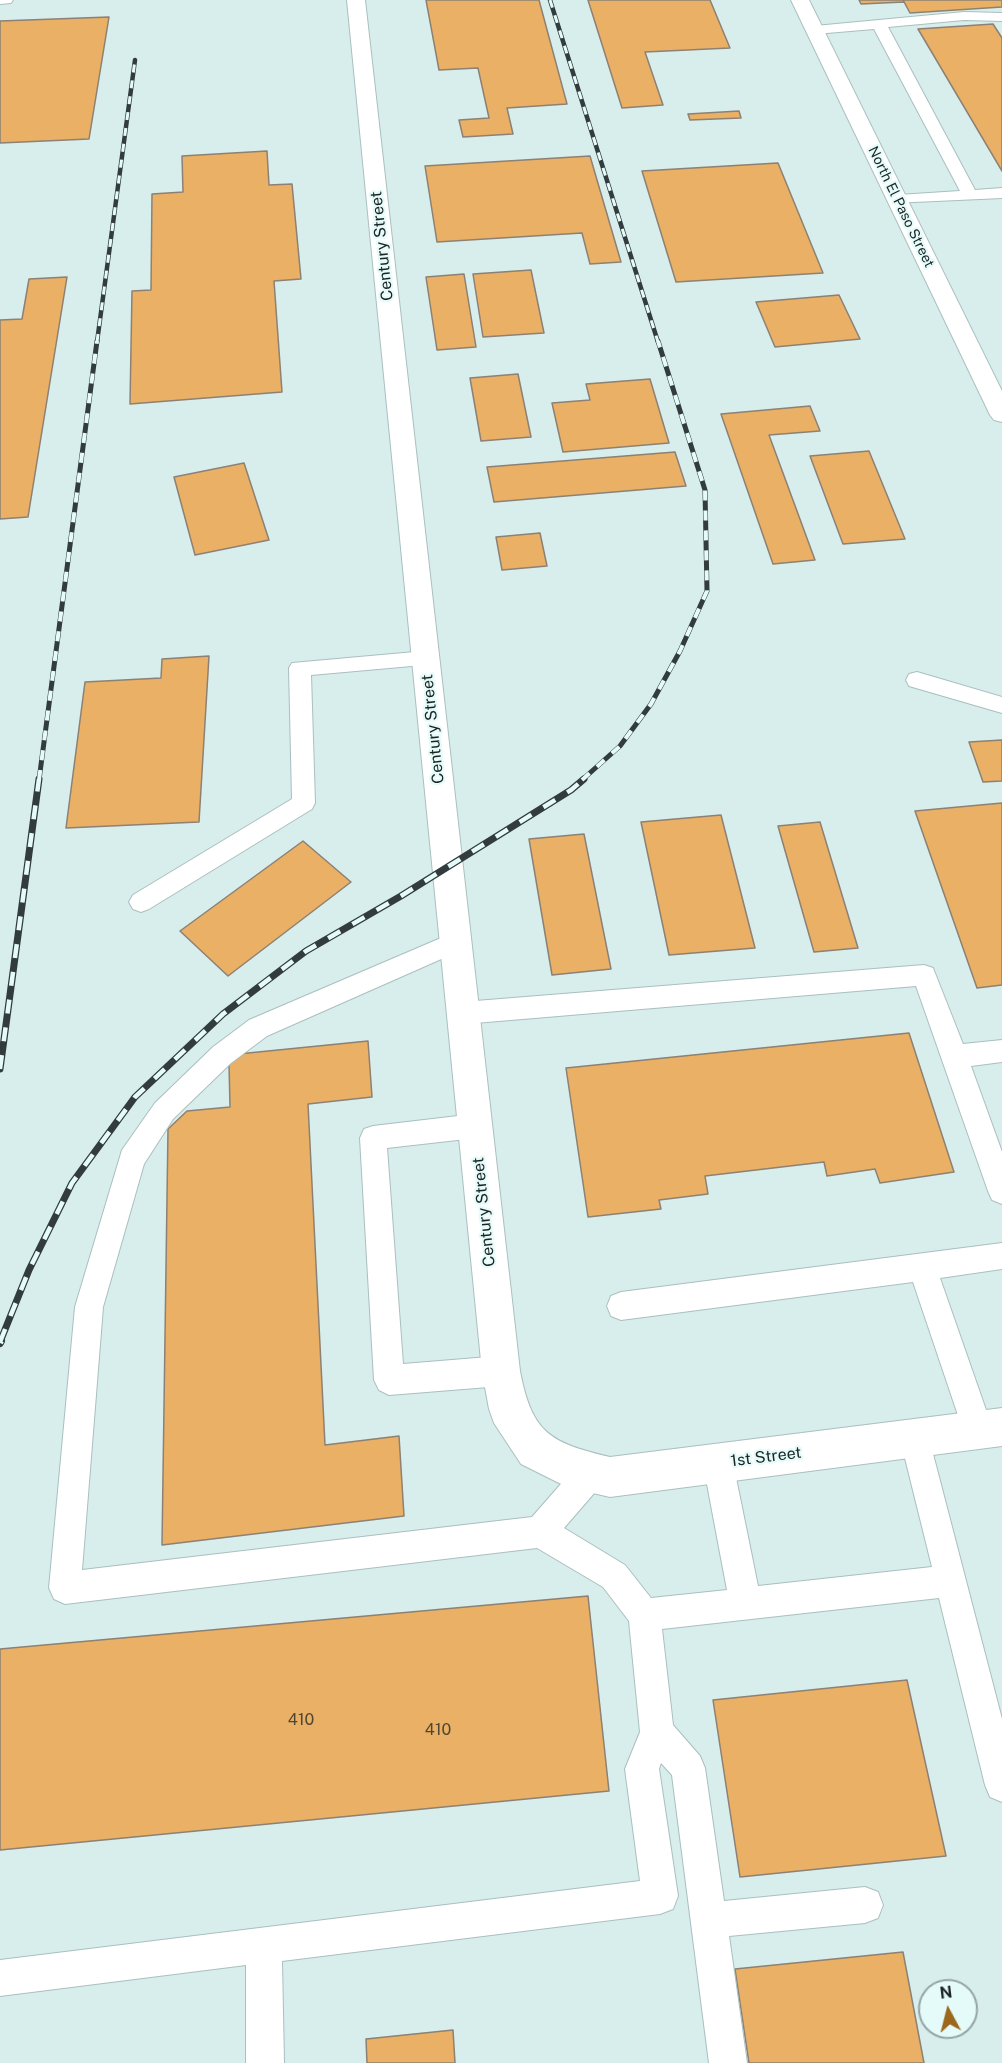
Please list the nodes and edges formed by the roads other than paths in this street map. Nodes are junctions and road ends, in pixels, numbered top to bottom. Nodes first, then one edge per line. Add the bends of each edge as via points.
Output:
1 (0, 0) edge
2 (6, 0) edge
3 (356, 0) edge
4 (800, 0) edge
5 (1002, 17) edge
6 (879, 24) junction
7 (815, 30) junction
8 (1002, 193) edge
9 (970, 195) junction
10 (897, 200) junction
11 (1002, 415) edge
12 (426, 659) junction
13 (917, 680) dead end
14 (1002, 705) edge
15 (141, 902) dead end
16 (455, 942) junction
17 (463, 1013) junction
18 (1002, 1051) edge
19 (955, 1056) junction
20 (475, 1126) junction
21 (1002, 1191) edge
22 (1002, 1256) edge
23 (922, 1267) junction
24 (621, 1305) dead end
25 (501, 1371) junction
26 (990, 1428) edge
27 (915, 1438) junction
28 (535, 1450) joint
29 (718, 1463) junction
30 (592, 1472) junction
31 (540, 1533) junction
32 (951, 1581) junction
33 (746, 1605) junction
34 (644, 1615) junction
35 (657, 1732) junction
36 (1002, 1785) edge
37 (866, 1905) dead end
38 (708, 1920) junction
39 (264, 1945) junction
40 (0, 1978) edge
41 (265, 2063) edge
42 (728, 2063) edge

1 - 2 lane
3 - 12 street, Century Street
4 - 7 street, North El Paso Street
5 - 6 lane via 964,16
6 - 7 lane
6 - 9 lane
7 - 10 street, North El Paso Street
8 - 9 lane
9 - 10 lane
10 - 11 street, North El Paso Street
12 - 15 lane via 300,668 304,803
12 - 16 street, Century Street
13 - 14 lane
16 - 17 street, Century Street
16 - 31 lane via 258,1028 222,1055 164,1111 132,1159 89,1307 65,1588
17 - 19 lane via 924,975
17 - 20 street, Century Street
18 - 19 lane
19 - 21 lane
20 - 25 street, Century Street
20 - 25 lane via 373,1138 389,1380
22 - 23 lane
23 - 24 lane
23 - 26 lane
25 - 28 street, Century Street via 508,1408
26 - 27 street, 1st Street
27 - 29 street, 1st Street
27 - 32 lane
28 - 30 street, 1st Street via 567,1467
29 - 30 street, 1st Street via 610,1477
29 - 33 lane
30 - 31 lane
31 - 34 lane via 614,1576
32 - 33 lane
32 - 36 lane
33 - 34 lane
34 - 35 lane
35 - 38 lane via 688,1768
35 - 39 lane via 642,1769 660,1896
37 - 38 lane
38 - 42 lane
39 - 40 lane
39 - 41 lane

